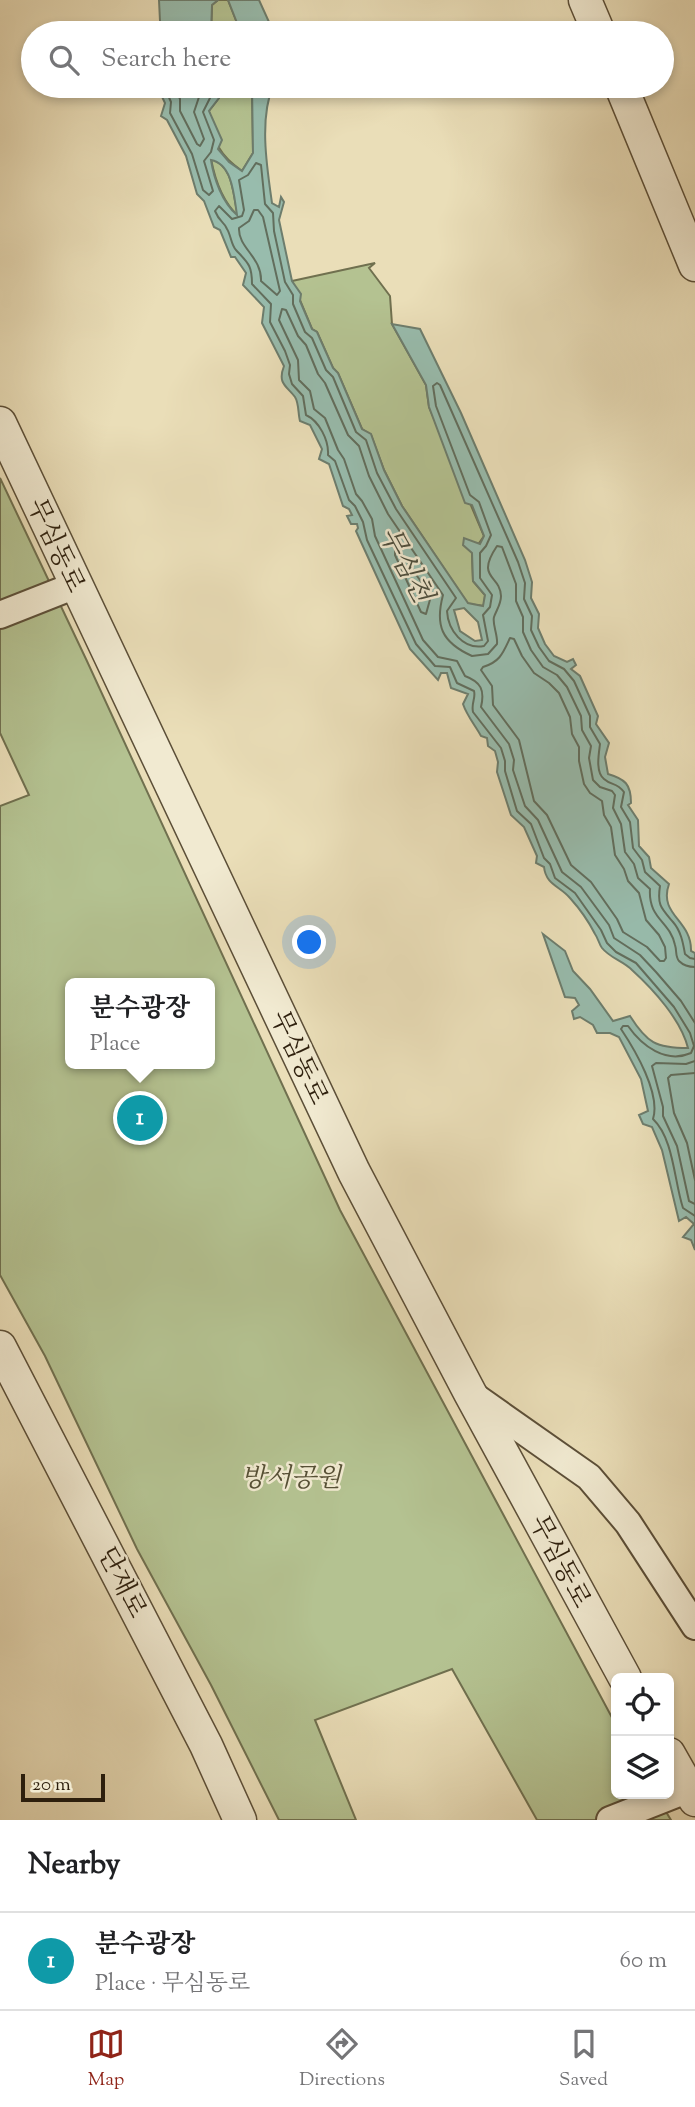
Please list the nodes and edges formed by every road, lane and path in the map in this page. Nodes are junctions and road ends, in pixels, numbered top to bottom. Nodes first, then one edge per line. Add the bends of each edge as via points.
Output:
1 (585, 0) edge
2 (594, 21) edge
3 (626, 98) edge
4 (695, 265) edge
5 (0, 424) edge
6 (76, 584) junction
7 (0, 615) edge
8 (0, 1347) edge
9 (470, 1393) junction
10 (695, 1626) edge
11 (622, 1673) edge
12 (674, 1763) edge
13 (692, 1794) edge
14 (240, 1820) edge
15 (610, 1820) edge

1 - 2 street
3 - 4 street
5 - 6 street, 무심동로
6 - 7 street
6 - 9 street, 무심동로 via 354,1172
8 - 14 street, 단재로 via 200,1733
9 - 10 street via 589,1477 628,1523
9 - 11 street, 무심동로
12 - 13 street
13 - 15 street

